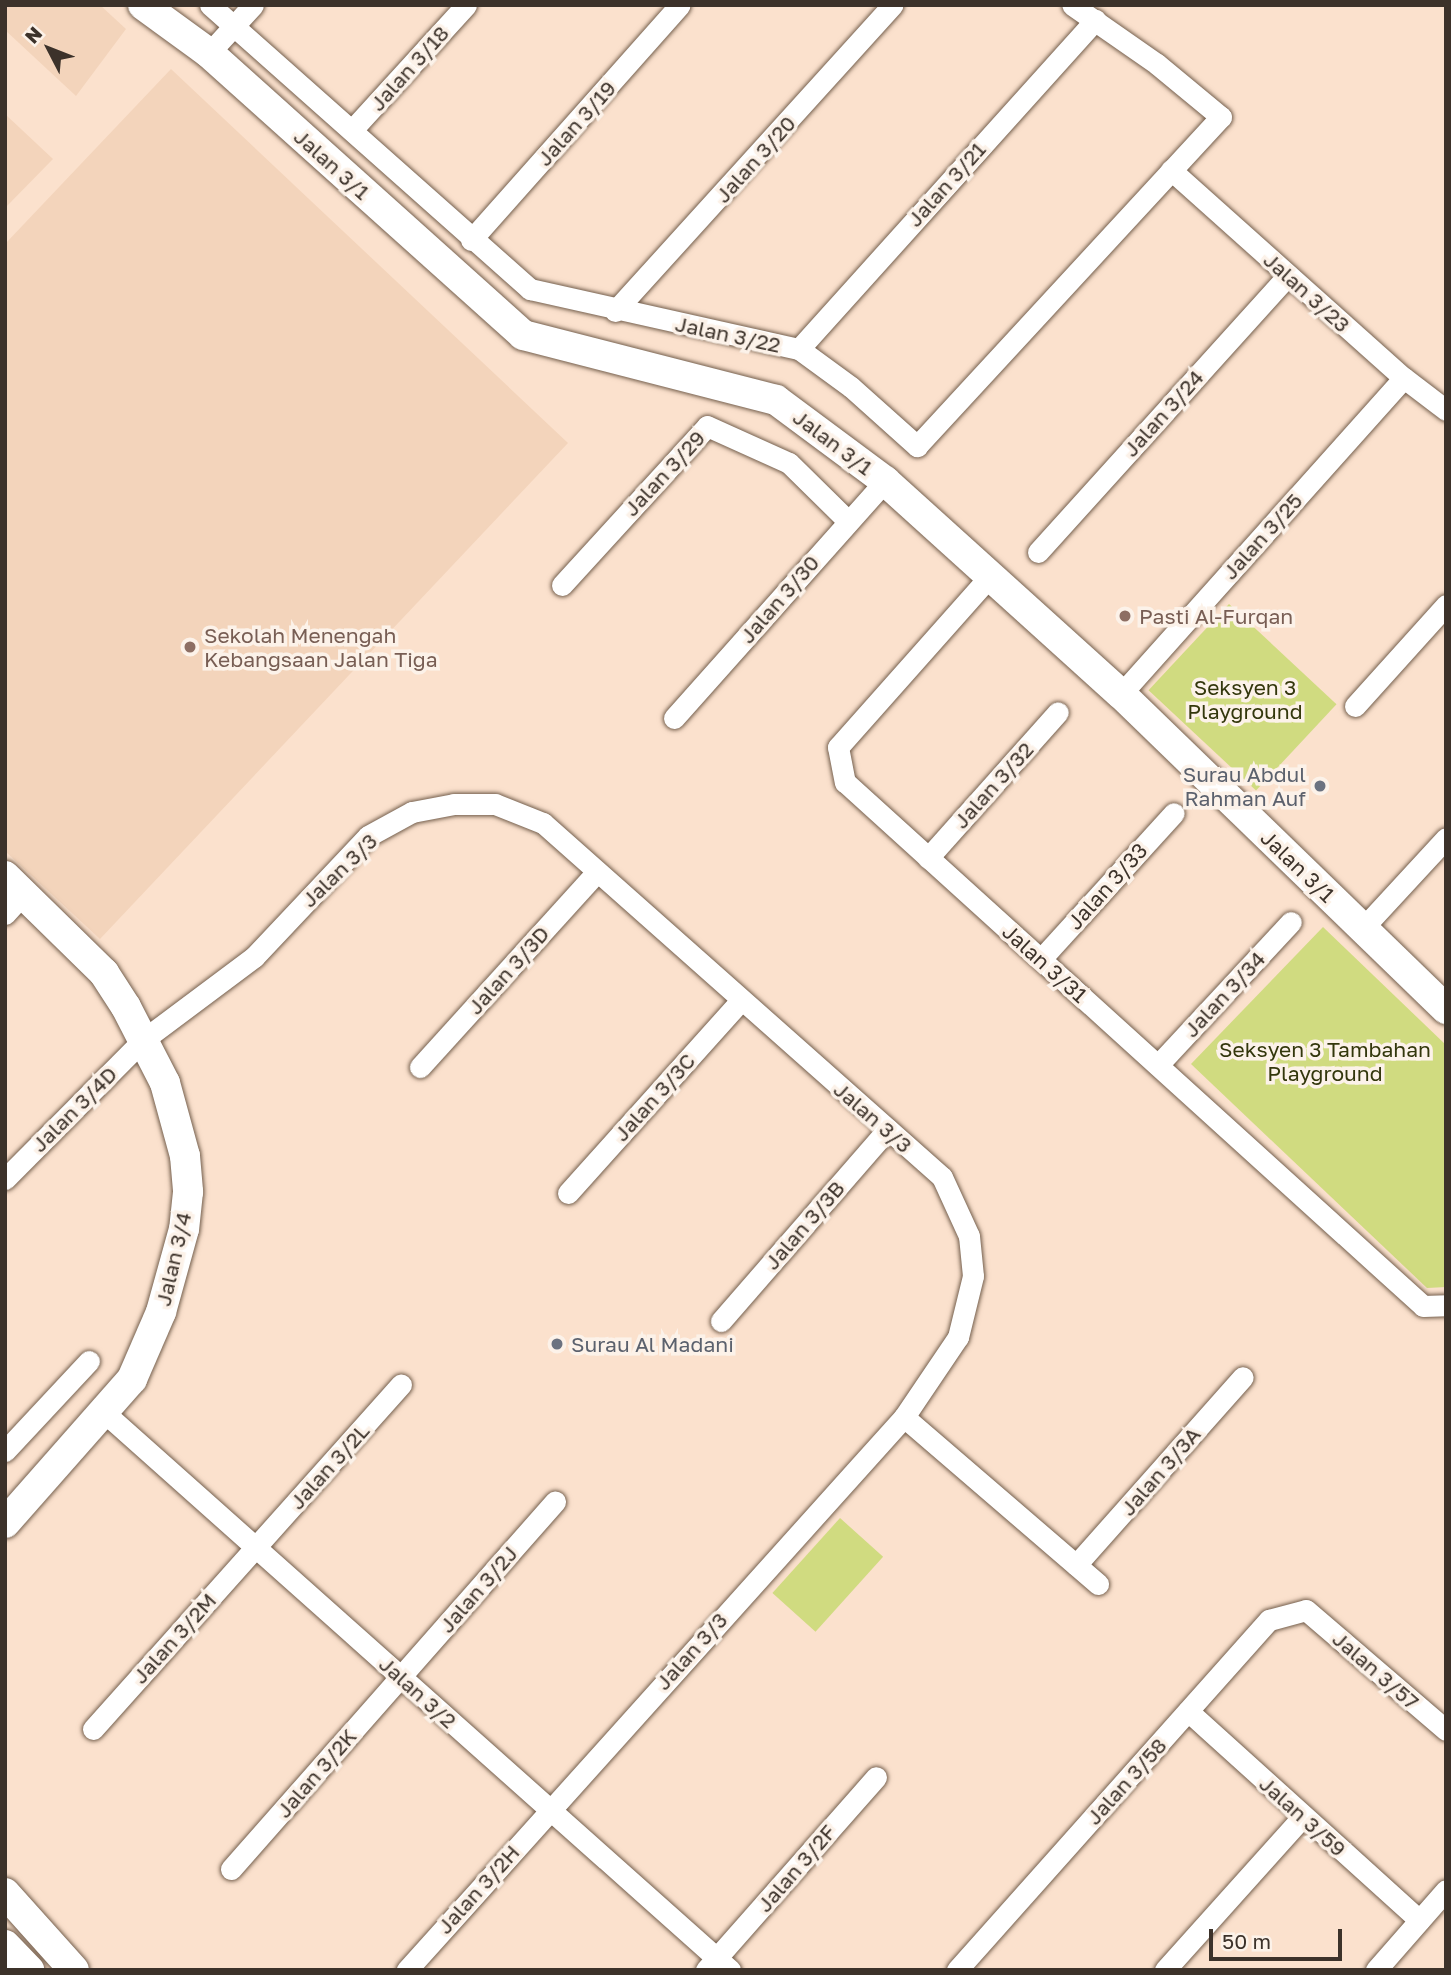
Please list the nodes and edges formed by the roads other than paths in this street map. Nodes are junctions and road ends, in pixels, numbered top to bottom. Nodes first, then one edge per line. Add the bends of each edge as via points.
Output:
1 (143, 5) edge
2 (210, 5) edge
3 (253, 5) edge
4 (466, 5) edge
5 (680, 5) edge
6 (892, 5) edge
7 (1072, 5) edge
8 (1096, 20) junction
9 (236, 25) junction
10 (209, 53) junction
11 (352, 130) junction
12 (1171, 170) junction
13 (471, 240) junction
14 (1288, 275) junction
15 (615, 311) junction
16 (799, 349) junction
17 (1404, 378) junction
18 (1446, 410) edge
19 (885, 481) junction
20 (848, 522) junction
21 (1038, 552) dead end
22 (990, 576) junction
23 (562, 585) dead end
24 (1446, 606) edge
25 (1121, 694) junction
26 (1355, 706) dead end
27 (1058, 712) dead end
28 (674, 718) dead end
29 (1174, 813) dead end
30 (1446, 838) edge
31 (928, 858) junction
32 (596, 873) junction
33 (11, 894) edge
34 (1291, 922) dead end
35 (1363, 928) junction
36 (1041, 959) junction
37 (740, 1001) junction
38 (1446, 1009) edge
39 (144, 1040) junction
40 (1158, 1065) junction
41 (420, 1068) dead end
42 (888, 1129) junction
43 (5, 1179) edge
44 (568, 1193) dead end
45 (1446, 1305) edge
46 (720, 1321) dead end
47 (89, 1361) dead end
48 (1243, 1377) dead end
49 (401, 1384) dead end
50 (106, 1414) junction
51 (904, 1417) junction
52 (5, 1451) edge
53 (555, 1501) dead end
54 (5, 1522) edge
55 (256, 1547) junction
56 (1076, 1565) junction
57 (1098, 1584) dead end
58 (1306, 1610) joint
59 (401, 1676) junction
60 (1188, 1712) junction
61 (93, 1730) dead end
62 (1446, 1730) edge
63 (876, 1777) dead end
64 (550, 1809) junction
65 (1303, 1816) junction
66 (231, 1870) dead end
67 (1446, 1890) edge
68 (5, 1893) edge
69 (1419, 1920) junction
70 (5, 1945) edge
71 (718, 1966) edge
72 (29, 1970) edge
73 (74, 1970) edge
74 (407, 1970) edge
75 (957, 1970) edge
76 (1165, 1970) edge
77 (1376, 1970) edge

1 - 10 street, Jalan 3/1
2 - 9 street, Jalan 3/22
3 - 9 street
4 - 11 street, Jalan 3/18
5 - 13 street, Jalan 3/19
6 - 15 street, Jalan 3/20
7 - 8 street
8 - 12 street, Jalan 3/22 via 1221,117
8 - 16 street, Jalan 3/21
9 - 10 street
9 - 11 street, Jalan 3/22
10 - 19 street, Jalan 3/1 via 523,335 776,400
11 - 13 street, Jalan 3/22
12 - 14 street, Jalan 3/23
12 - 16 street, Jalan 3/22 via 917,446 851,387
13 - 15 street, Jalan 3/22 via 530,289
14 - 17 street, Jalan 3/23
14 - 21 street, Jalan 3/24
15 - 16 street, Jalan 3/22
17 - 18 street, Jalan 3/23
17 - 25 street, Jalan 3/25
19 - 20 street, Jalan 3/30
19 - 22 street, Jalan 3/1
20 - 23 street, Jalan 3/29 via 789,463 707,426
20 - 28 street, Jalan 3/30
22 - 25 street, Jalan 3/1
22 - 31 street, Jalan 3/31 via 838,747 845,782
24 - 26 street
25 - 35 street, Jalan 3/1
27 - 31 street, Jalan 3/32
29 - 36 street, Jalan 3/33
30 - 35 street
31 - 36 street, Jalan 3/31
32 - 37 street, Jalan 3/3
32 - 39 street, Jalan 3/3 via 543,823 495,804 454,804 412,812 368,836 254,957
32 - 41 street, Jalan 3/3D
33 - 39 street, Jalan 3/4 via 104,973
34 - 40 street, Jalan 3/34
35 - 38 street, Jalan 3/1
36 - 40 street, Jalan 3/31
37 - 42 street, Jalan 3/3
37 - 44 street, Jalan 3/3C
39 - 43 street, Jalan 3/4D
39 - 50 street, Jalan 3/4 via 177,1122 185,1156 187,1204 184,1229 148,1349
40 - 45 street, Jalan 3/31 via 1423,1306
42 - 46 street, Jalan 3/3B
42 - 51 street, Jalan 3/3 via 942,1177 969,1236 972,1276 958,1337
47 - 52 street
48 - 56 street, Jalan 3/3A
49 - 55 street, Jalan 3/2L
50 - 54 street, Jalan 3/4
50 - 55 street, Jalan 3/2
51 - 56 street
51 - 64 street, Jalan 3/3
53 - 59 street, Jalan 3/2J
55 - 59 street, Jalan 3/2
55 - 61 street, Jalan 3/2M
56 - 57 street
58 - 60 street, Jalan 3/58 via 1269,1620
58 - 62 street, Jalan 3/57
59 - 64 street, Jalan 3/2
59 - 66 street, Jalan 3/2K
60 - 65 street, Jalan 3/59
60 - 75 street, Jalan 3/58
63 - 71 street, Jalan 3/2F
64 - 71 street, Jalan 3/2
64 - 74 street, Jalan 3/2H
65 - 69 street, Jalan 3/59
65 - 76 street
67 - 69 street
68 - 73 street
69 - 77 street
70 - 72 street

